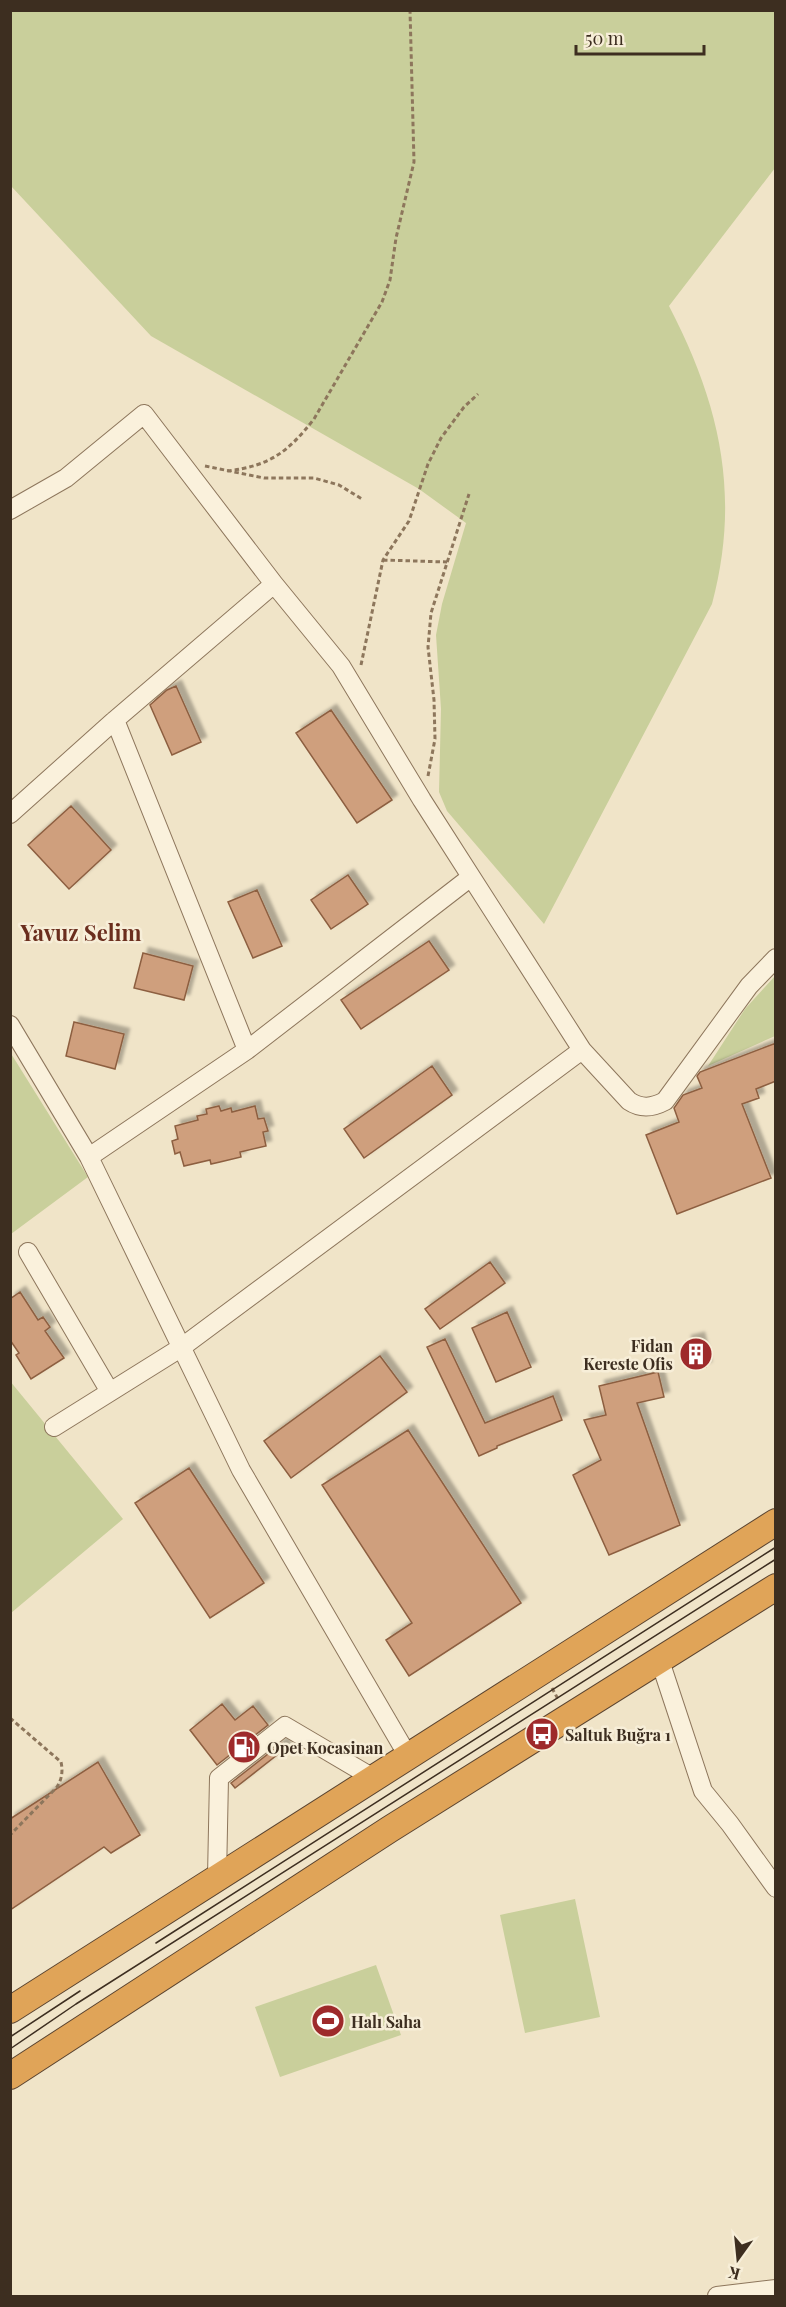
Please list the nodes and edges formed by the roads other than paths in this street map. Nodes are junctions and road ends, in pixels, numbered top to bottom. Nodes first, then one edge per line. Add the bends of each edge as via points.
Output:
1 (10, 510) edge
2 (274, 584) junction
3 (115, 720) junction
4 (10, 814) edge
5 (471, 877) junction
6 (776, 958) edge
7 (10, 1025) edge
8 (247, 1050) junction
9 (582, 1050) junction
10 (89, 1157) junction
11 (28, 1252) dead end
12 (182, 1347) junction
13 (110, 1392) junction
14 (54, 1427) dead end
15 (776, 1522) edge
16 (776, 1587) edge
17 (660, 1661) junction
18 (408, 1756) junction
19 (375, 1779) junction
20 (217, 1877) junction
21 (776, 1888) edge
22 (10, 2010) edge
23 (10, 2076) edge
24 (776, 2289) edge
25 (717, 2296) edge

1 - 2 street via 66,478 144,414
2 - 3 street
2 - 5 street via 341,666
3 - 4 street
3 - 8 street
5 - 8 street
5 - 9 street
6 - 9 street via 749,986 671,1094 657,1105 642,1107 629,1101
7 - 10 street
8 - 10 street
9 - 12 street
10 - 12 street
11 - 13 street
12 - 13 street
12 - 18 street via 241,1470
13 - 14 street
15 - 18 highway
16 - 17 highway
17 - 21 street via 703,1791
17 - 23 highway via 390,1829
18 - 19 highway
19 - 20 highway
19 - 20 street via 285,1726 219,1778
20 - 22 highway
24 - 25 street

